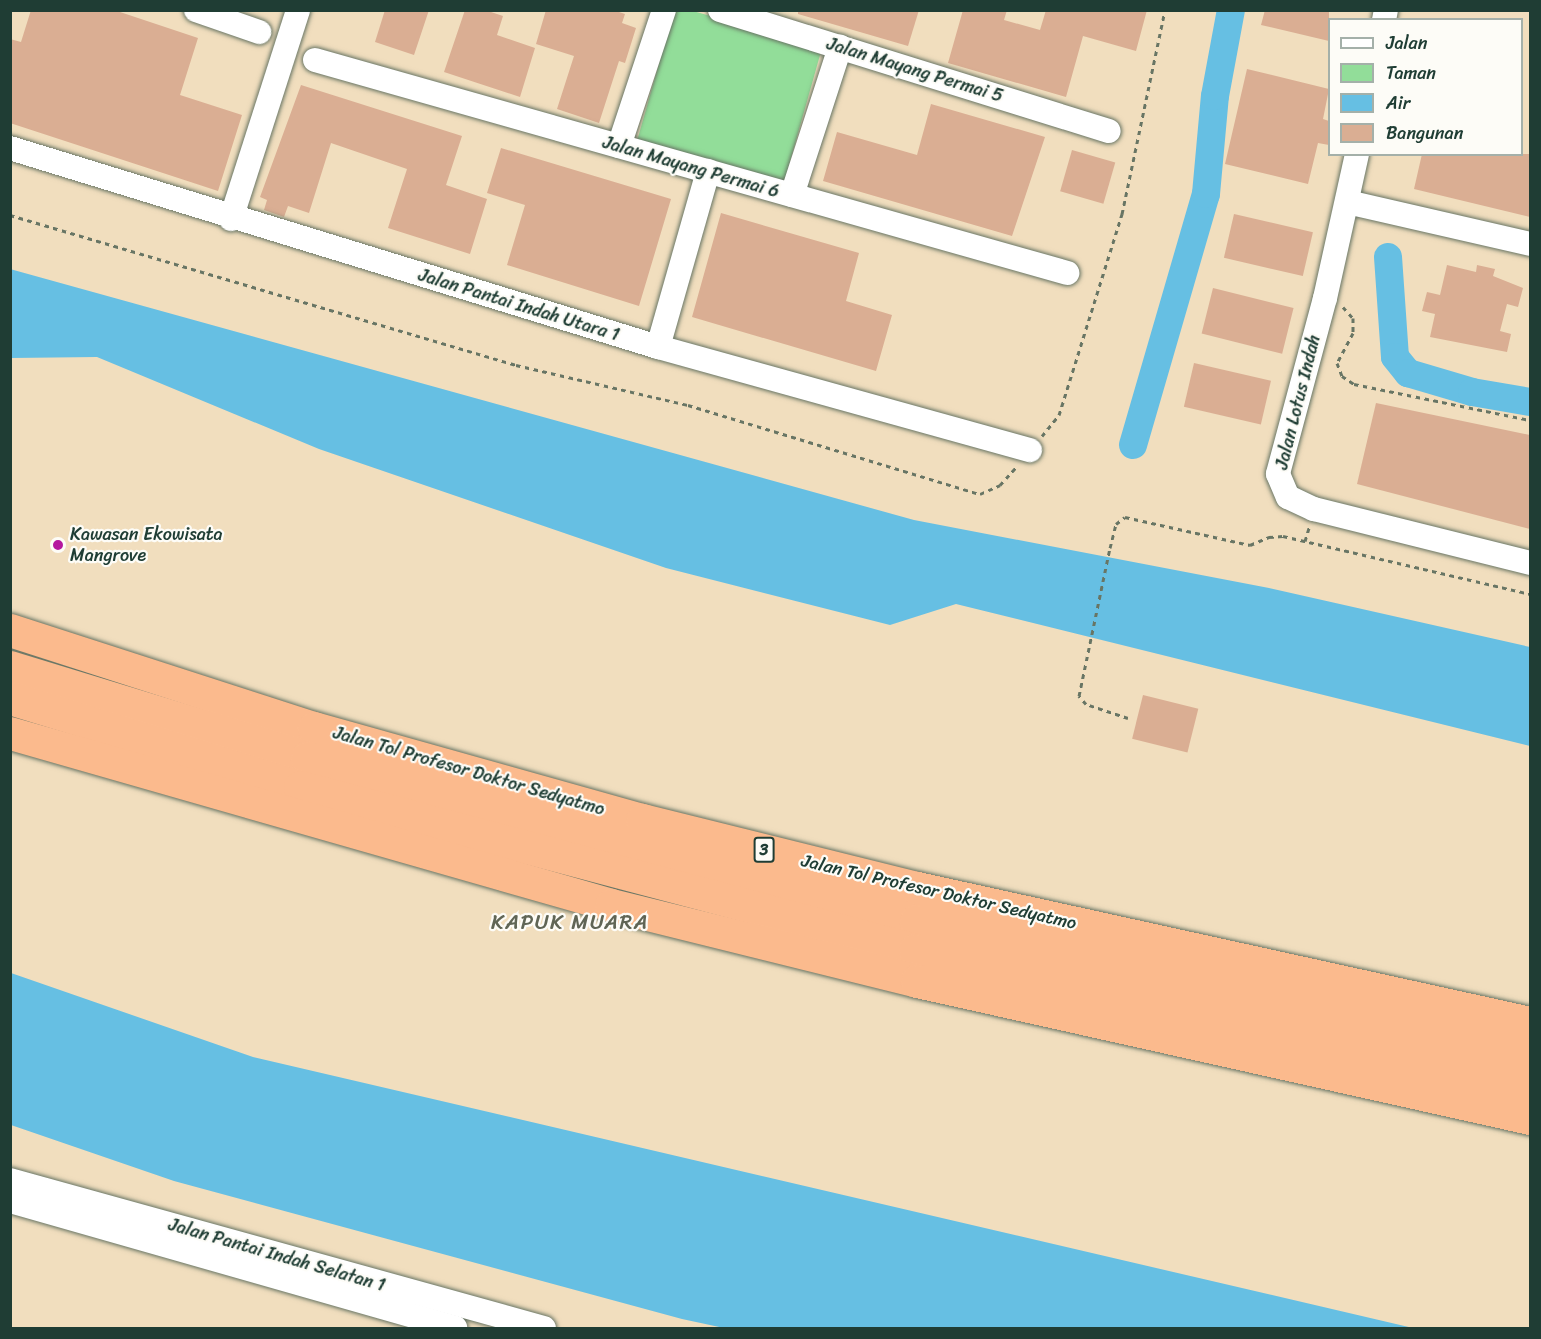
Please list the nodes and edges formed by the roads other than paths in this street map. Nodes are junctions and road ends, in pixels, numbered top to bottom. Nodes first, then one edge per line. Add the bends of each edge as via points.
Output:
1 (196, 10) edge
2 (298, 10) edge
3 (664, 10) edge
4 (720, 10) edge
5 (755, 16) edge
6 (259, 32) dead end
7 (840, 47) junction
8 (315, 60) dead end
9 (1109, 130) dead end
10 (619, 146) junction
11 (10, 148) edge
12 (1357, 156) edge
13 (708, 171) junction
14 (792, 195) junction
15 (1347, 202) junction
16 (231, 219) junction
17 (1530, 244) edge
18 (1067, 273) dead end
19 (658, 347) junction
20 (1030, 450) road end
21 (1530, 562) edge
22 (10, 630) edge
23 (10, 668) edge
24 (10, 698) edge
25 (10, 733) edge
26 (1530, 1023) edge
27 (1530, 1056) edge
28 (1530, 1086) edge
29 (1530, 1118) edge
30 (10, 1180) edge
31 (10, 1201) edge
32 (505, 1324) edge
33 (455, 1329) edge
34 (544, 1329) edge

1 - 6 street
2 - 16 street
3 - 10 street
4 - 5 street, Jalan Mayang Permai 5
5 - 7 street, Jalan Mayang Permai 5
7 - 9 street, Jalan Mayang Permai 5
7 - 14 street
8 - 10 street, Jalan Mayang Permai 6
10 - 13 street, Jalan Mayang Permai 6
11 - 16 street, Jalan Pantai Indah Utara 1
12 - 15 street, Jalan Lotus Indah
13 - 14 street, Jalan Mayang Permai 6
13 - 19 street
14 - 18 street, Jalan Mayang Permai 6
15 - 17 street
15 - 21 street, Jalan Lotus Indah via 1278,474 1288,497 1314,508
16 - 19 street, Jalan Pantai Indah Utara 1
19 - 20 street, Jalan Pantai Indah Utara 1
22 - 26 highway, Jalan Tol Profesor Doktor Sedyatmo / 3 via 314,728 642,820 917,888
23 - 27 highway, Jalan Tol Profesor Doktor Sedyatmo / 3 via 307,758 916,921
24 - 28 highway via 300,787 903,947
25 - 29 highway via 611,905 917,981
30 - 32 street, Jalan Pantai Indah Selatan 1
31 - 33 street, Jalan Pantai Indah Selatan 1
32 - 34 street, Jalan Pantai Indah Selatan 1

